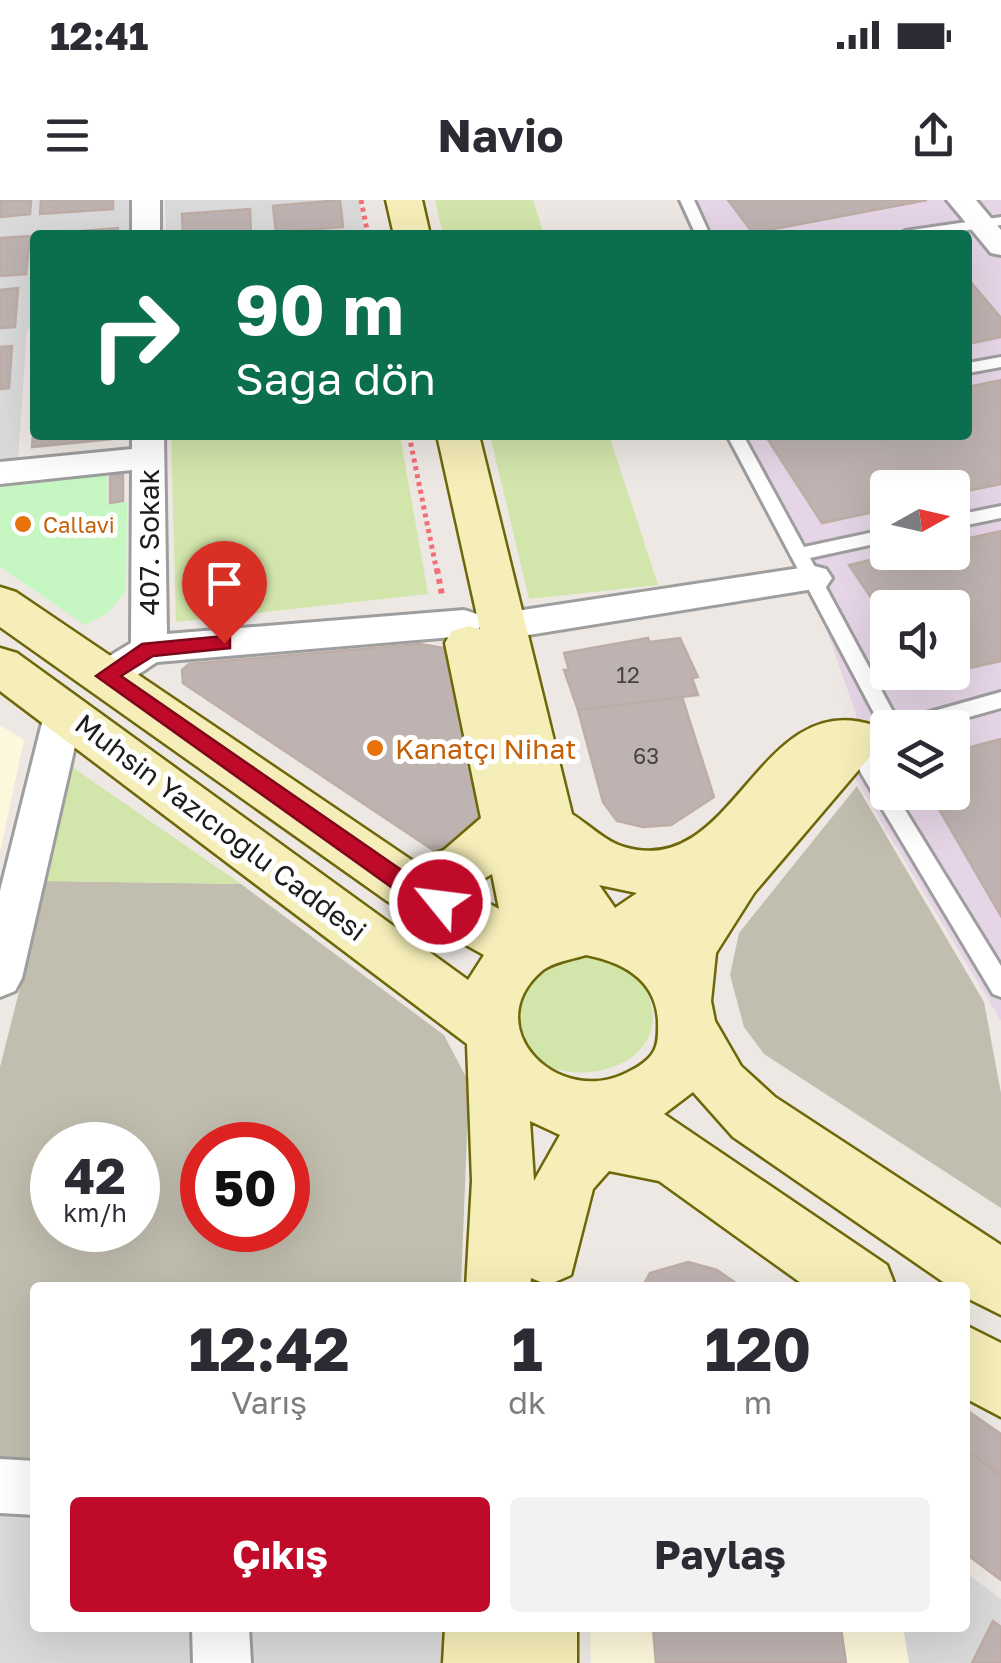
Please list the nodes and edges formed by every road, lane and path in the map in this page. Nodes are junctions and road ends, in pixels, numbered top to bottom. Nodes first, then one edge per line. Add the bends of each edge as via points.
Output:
1 (146, 200) edge
2 (360, 200) edge
3 (374, 200) edge
4 (404, 200) edge
5 (687, 200) edge
6 (960, 200) edge
7 (992, 222) edge
8 (146, 230) edge
9 (367, 230) edge
10 (381, 230) edge
11 (411, 230) edge
12 (700, 230) edge
13 (938, 230) edge
14 (1001, 247) edge
15 (1001, 362) edge
16 (972, 367) edge
17 (411, 440) edge
18 (425, 440) edge
19 (458, 440) edge
20 (738, 440) edge
21 (148, 447) edge
22 (0, 472) edge
23 (1001, 512) edge
24 (970, 518) edge
25 (870, 542) edge
26 (807, 566) junction
27 (0, 604) edge
28 (472, 624) junction
29 (149, 649) junction
30 (0, 666) edge
31 (106, 676) junction
32 (1001, 700) edge
33 (874, 710) edge
34 (963, 710) edge
35 (64, 712) junction
36 (870, 734) edge
37 (870, 745) edge
38 (920, 810) edge
39 (528, 826) junction
40 (710, 854) junction
41 (406, 885) junction
42 (611, 935) junction
43 (529, 947) junction
44 (0, 978) edge
45 (1001, 986) edge
46 (686, 1013) junction
47 (492, 1041) junction
48 (603, 1110) junction
49 (681, 1160) junction
50 (548, 1270) edge
51 (498, 1282) edge
52 (855, 1282) edge
53 (1001, 1283) edge
54 (970, 1361) edge
55 (1001, 1383) edge
56 (0, 1486) edge
57 (30, 1488) edge
58 (221, 1632) edge
59 (482, 1632) edge
60 (540, 1632) edge
61 (222, 1663) edge
62 (480, 1663) edge
63 (540, 1663) edge

1 - 8 street
2 - 9 path
3 - 10 main road
4 - 11 main road
5 - 12 lane
6 - 7 street
7 - 13 lane
7 - 14 street
15 - 16 lane
17 - 28 path
18 - 28 main road
19 - 28 main road
20 - 26 lane
21 - 22 street
21 - 29 street, 407. Sokak
23 - 24 lane
25 - 26 lane
26 - 28 street
26 - 33 lane
27 - 31 main road, Muhsin Yazıcıoğlu Caddesi
28 - 29 street
28 - 39 main road
29 - 31 street
30 - 35 main road, Muhsin Yazıcıoğlu Caddesi
31 - 41 main road, Muhsin Yazıcıoğlu Caddesi
32 - 34 lane
35 - 44 street
35 - 47 main road, Muhsin Yazıcıoğlu Caddesi
36 - 40 main road via 815,744
37 - 46 main road via 735,877 689,949
38 - 45 lane
39 - 40 main road via 618,868 659,874
39 - 41 main road via 453,873
39 - 42 main road via 579,902
39 - 43 main road
40 - 42 main road via 675,896
41 - 43 main road, Muhsin Yazıcıoğlu Caddesi
42 - 43 main road via 554,935
42 - 46 main road via 648,950 670,972
43 - 47 main road via 504,970 490,996
46 - 48 main road via 682,1056 665,1082 640,1100
46 - 53 main road via 720,1084 754,1118
47 - 48 main road via 515,1082 542,1100
47 - 51 main road via 503,1181
48 - 49 main road
48 - 50 main road via 554,1166
49 - 50 main road via 638,1142 581,1153 561,1178
49 - 52 main road
54 - 55 main road
56 - 57 street
58 - 61 street
59 - 62 main road
60 - 63 main road

